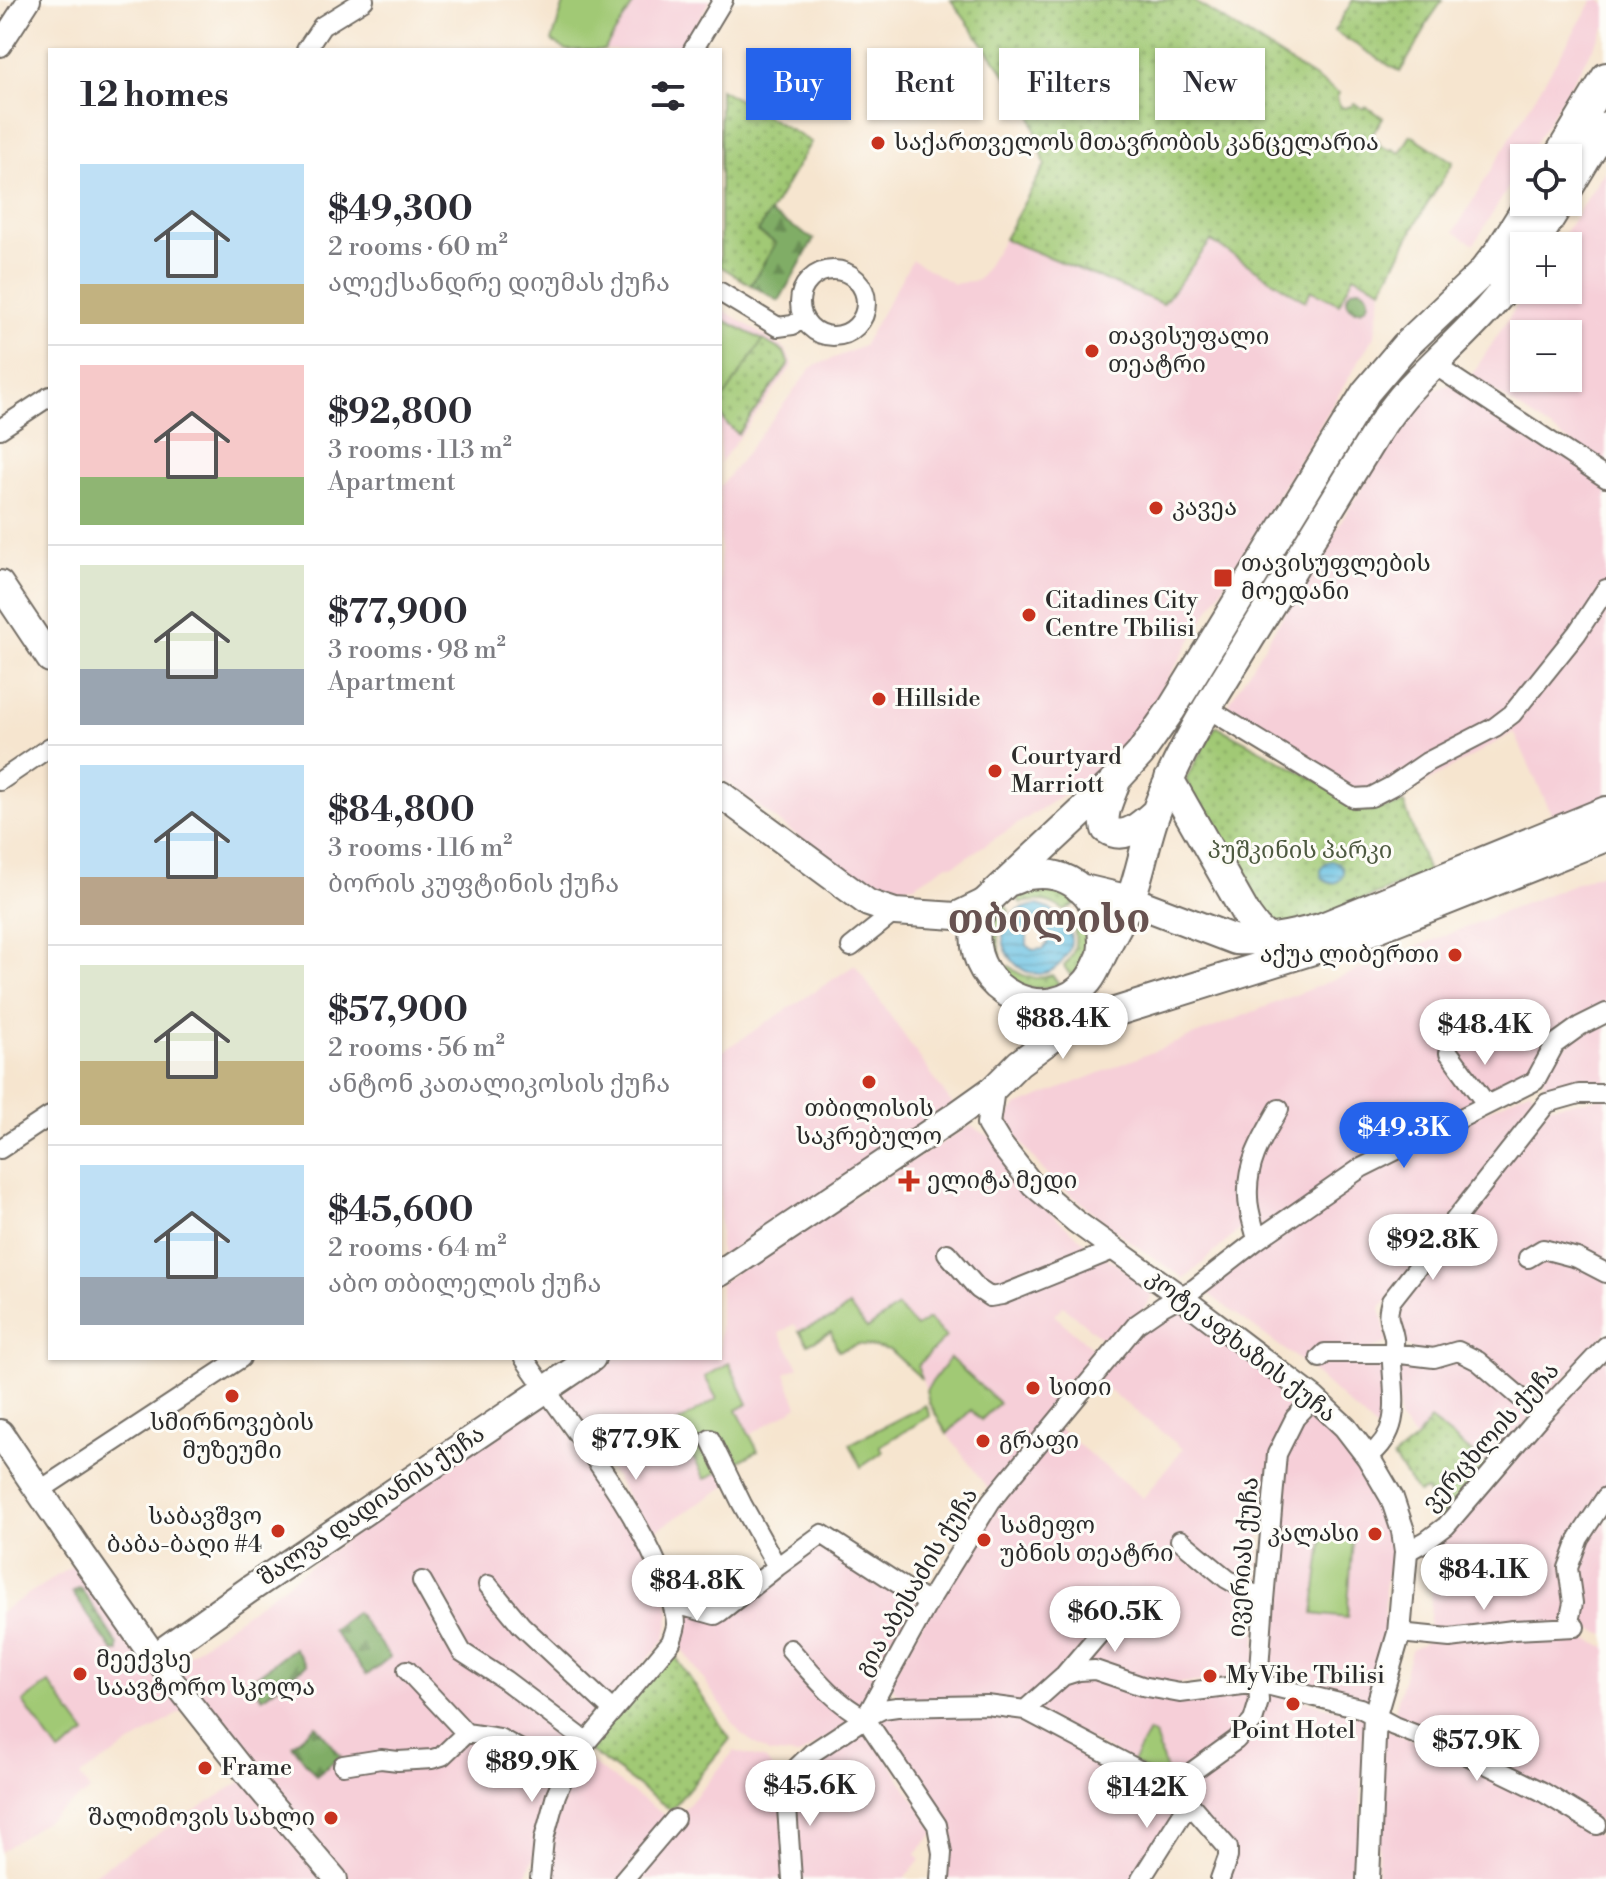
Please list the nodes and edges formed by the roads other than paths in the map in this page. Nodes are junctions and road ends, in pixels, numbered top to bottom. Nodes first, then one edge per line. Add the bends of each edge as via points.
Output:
1 (29, 0) edge
2 (364, 0) edge
3 (723, 0) edge
4 (0, 45) edge
5 (307, 48) edge
6 (694, 48) edge
7 (1606, 77) edge
8 (1606, 126) edge
9 (1565, 144) edge
10 (1582, 166) edge
11 (1521, 216) edge
12 (1510, 280) edge
13 (722, 293) edge
14 (803, 318) dead end
15 (1433, 364) junction
16 (48, 397) edge
17 (0, 429) edge
18 (1606, 478) edge
19 (0, 584) edge
20 (1606, 589) edge
21 (48, 656) edge
22 (1207, 708) junction
23 (48, 748) edge
24 (1169, 779) junction
25 (1116, 780) junction
26 (0, 781) edge
27 (722, 795) edge
28 (1606, 811) edge
29 (1155, 813) junction
30 (1606, 837) edge
31 (1011, 881) junction
32 (1079, 888) junction
33 (1130, 900) junction
34 (987, 901) junction
35 (895, 912) junction
36 (1267, 938) junction
37 (851, 947) dead end
38 (1102, 955) junction
39 (1053, 1002) junction
40 (1606, 1013) edge
41 (1086, 1021) junction
42 (1449, 1053) dead end
43 (1019, 1063) junction
44 (1535, 1081) junction
45 (993, 1089) junction
46 (1606, 1094) edge
47 (1547, 1103) junction
48 (1487, 1105) junction
49 (1279, 1109) dead end
50 (48, 1117) edge
51 (0, 1149) edge
52 (1257, 1240) junction
53 (1113, 1250) junction
54 (947, 1253) dead end
55 (1528, 1258) dead end
56 (722, 1272) edge
57 (1606, 1273) edge
58 (1181, 1297) junction
59 (1606, 1346) edge
60 (1392, 1353) junction
61 (1320, 1358) dead end
62 (238, 1360) edge
63 (525, 1360) edge
64 (589, 1360) edge
65 (546, 1389) junction
66 (1314, 1398) junction
67 (1541, 1415) junction
68 (0, 1433) edge
69 (710, 1439) dead end
70 (1368, 1457) junction
71 (39, 1491) junction
72 (1606, 1497) edge
73 (1180, 1540) dead end
74 (1406, 1552) junction
75 (777, 1567) junction
76 (422, 1581) dead end
77 (488, 1585) dead end
78 (1264, 1600) junction
79 (672, 1603) junction
80 (928, 1603) junction
81 (1124, 1605) dead end
82 (1399, 1633) junction
83 (790, 1649) dead end
84 (154, 1657) junction
85 (407, 1670) dead end
86 (1063, 1676) junction
87 (1258, 1683) junction
88 (1025, 1710) junction
89 (613, 1711) junction
90 (1375, 1715) junction
91 (865, 1718) junction
92 (466, 1733) junction
93 (587, 1742) junction
94 (343, 1765) dead end
95 (565, 1774) junction
96 (1171, 1787) junction
97 (1189, 1803) junction
98 (675, 1819) dead end
99 (1597, 1825) dead end
100 (336, 1879) edge
101 (540, 1879) edge
102 (624, 1879) edge
103 (792, 1879) edge
104 (940, 1879) edge
105 (1141, 1879) edge
106 (1220, 1879) edge
107 (1368, 1879) edge

1 - 4 street
2 - 5 street via 322,26
3 - 6 street
7 - 9 main road
8 - 10 main road
11 - 25 main road via 1480,275 1405,346 1366,392 1171,710
12 - 15 main road
13 - 14 street via 778,327
15 - 18 street
15 - 22 main road via 1376,433
16 - 17 street
19 - 21 main road
20 - 22 street via 1512,714 1371,797 1354,798
22 - 24 main road
23 - 26 street
24 - 29 main road
24 - 36 main road via 1247,916
25 - 29 main road via 1104,813 1106,829 1126,833
25 - 31 main road
27 - 35 main road via 868,903
28 - 36 main road via 1320,928
29 - 33 main road
30 - 41 main road via 1355,937
31 - 32 main road via 1046,875
31 - 34 main road
32 - 33 main road
32 - 38 main road via 1103,925
33 - 36 main road via 1235,940
33 - 38 main road
34 - 35 main road via 956,916
34 - 39 main road via 976,930 986,974 1023,1001
35 - 37 street
38 - 39 main road via 1086,984
39 - 41 main road
39 - 43 main road
40 - 44 street via 1555,1044
41 - 43 main road via 1066,1028
42 - 48 street
43 - 45 main road
44 - 47 street
44 - 48 street, გია აბესაძის ქუჩა
45 - 53 street, კოტე აფხაზის ქუჩა via 988,1124 999,1142 1033,1185
45 - 56 main road
46 - 47 street via 1579,1094
47 - 60 street via 1391,1301 1387,1314 1395,1342
48 - 52 street, გია აბესაძის ქუჩა via 1361,1168
49 - 52 street via 1252,1160 1248,1180
50 - 51 street
52 - 58 street, გია აბესაძის ქუჩა
53 - 54 street via 990,1297
53 - 58 street, კოტე აფხაზის ქუჩა
55 - 57 street via 1543,1249
58 - 66 street, კოტე აფხაზის ქუჩა
58 - 80 street, გია აბესაძის ქუჩა via 1137,1324 1109,1356 991,1501
59 - 67 street, ვერცხლის ქუჩა
60 - 61 street via 1325,1353
60 - 67 street via 1434,1358 1458,1351 1478,1361
60 - 70 street via 1395,1415 1381,1447
62 - 71 street
63 - 65 street
64 - 65 main road, შალვა დადიანის ქუჩა
65 - 79 street via 626,1504
65 - 84 main road, შალვა დადიანის ქუჩა
66 - 70 street, კოტე აფხაზის ქუჩა
66 - 78 street, ივერიას ქუჩა via 1295,1418 1277,1454
67 - 74 street, ვერცხლის ქუჩა via 1446,1526
68 - 71 main road
69 - 75 street
70 - 74 street, კოტე აფხაზის ქუჩა via 1392,1498
71 - 84 main road
72 - 82 street via 1579,1538 1568,1568 1572,1627 1450,1638
73 - 78 street via 1227,1579
74 - 82 street, კოტე აფხაზის ქუჩა
75 - 79 street via 715,1615
75 - 80 street via 822,1534
76 - 93 street via 462,1652
77 - 89 street via 521,1625
78 - 87 street, ივერიას ქუჩა
79 - 89 street via 676,1623 671,1642
80 - 91 street, გია აბესაძის ქუჩა
81 - 86 street
82 - 90 street, კოტე აფხაზის ქუჩა
83 - 91 street via 821,1684
84 - 100 street
85 - 92 street
86 - 87 street via 1095,1670 1180,1693
86 - 88 street
87 - 90 street
87 - 96 street, ივერიას ქუჩა via 1253,1721 1236,1740
88 - 91 street via 987,1705 897,1707
88 - 96 street
89 - 93 street
90 - 99 street via 1541,1791
90 - 107 street, კოტე აფხაზის ქუჩა
91 - 103 street, გია აბესაძის ქუჩა via 812,1753 785,1779
91 - 104 street via 937,1825
92 - 94 street via 432,1759
92 - 95 street via 499,1738
93 - 95 street
95 - 101 street via 544,1839
96 - 97 street
97 - 105 street
97 - 106 street via 1228,1848
98 - 102 street

